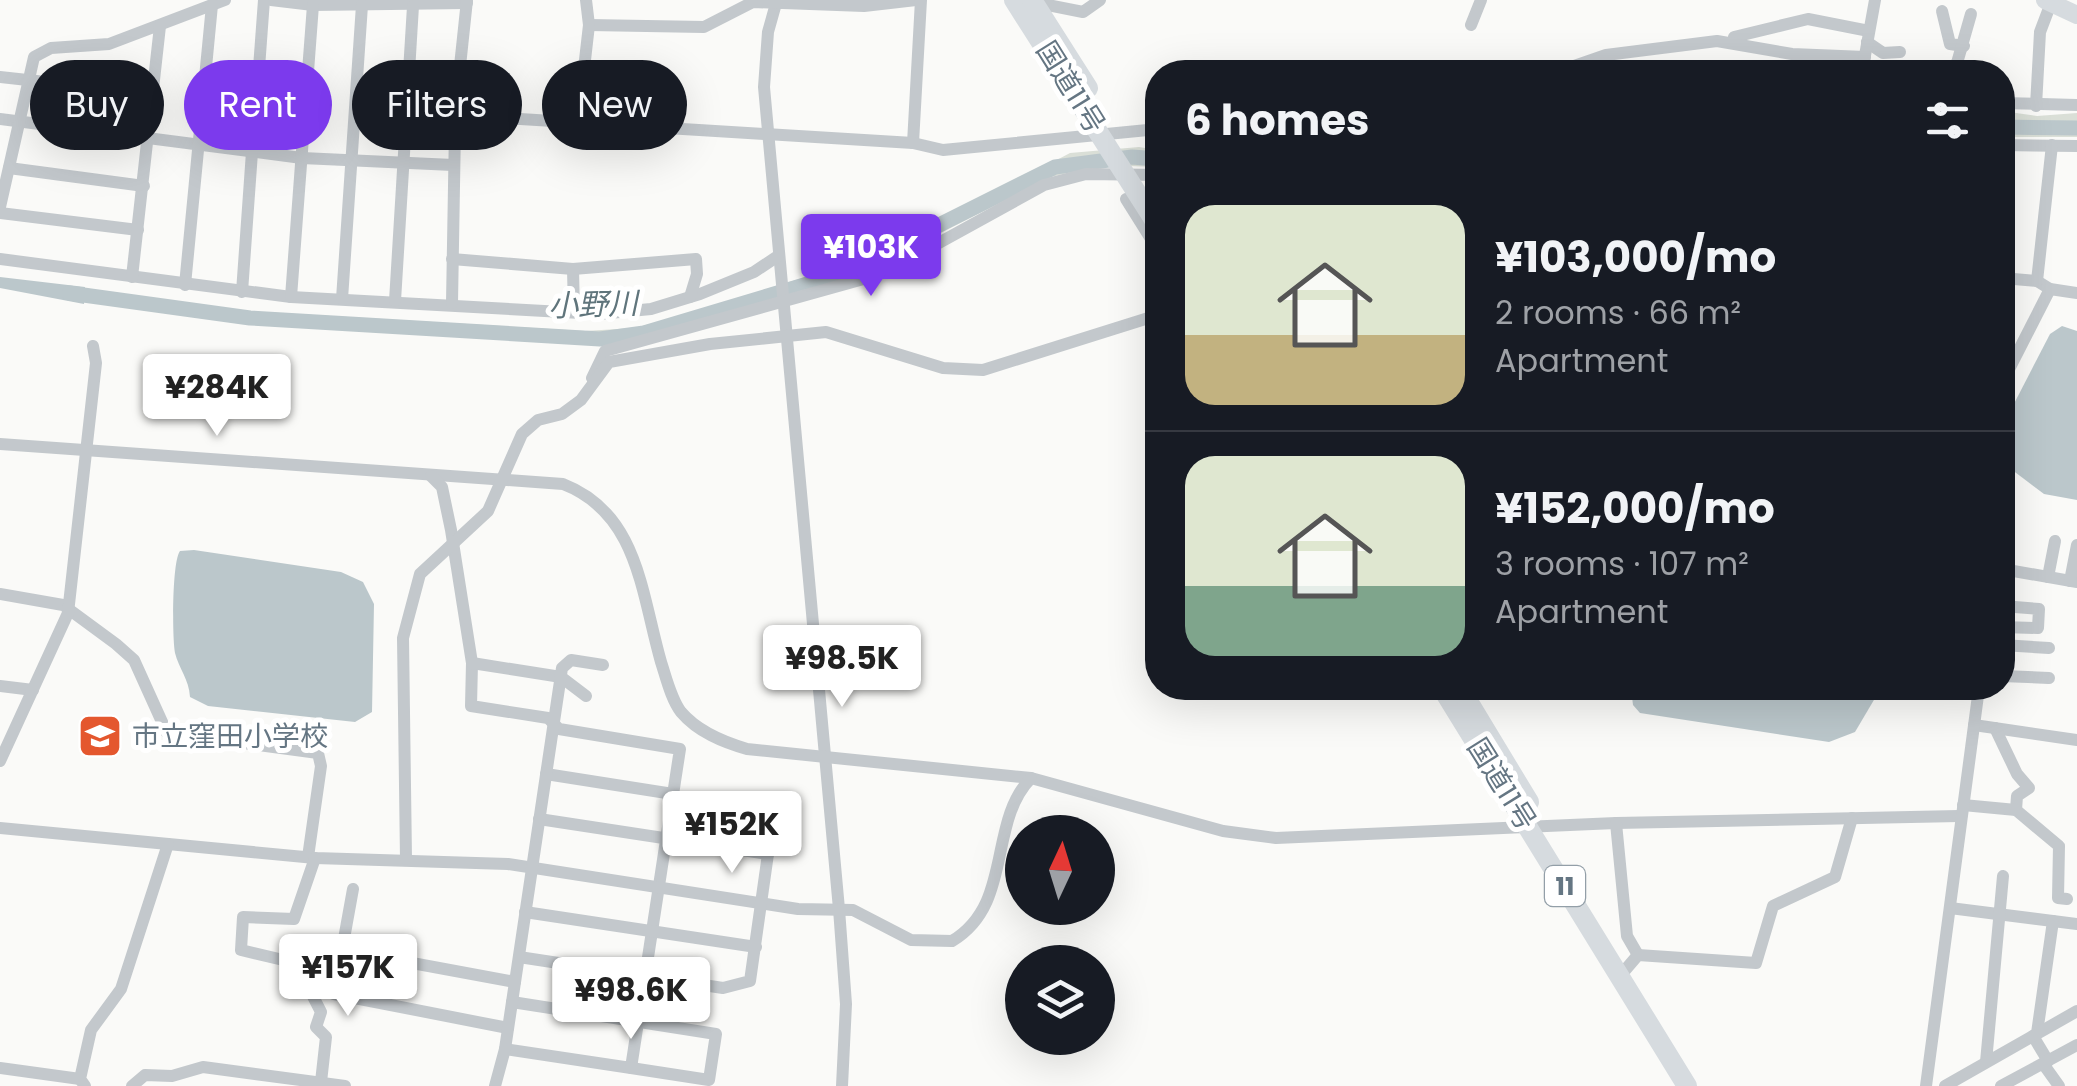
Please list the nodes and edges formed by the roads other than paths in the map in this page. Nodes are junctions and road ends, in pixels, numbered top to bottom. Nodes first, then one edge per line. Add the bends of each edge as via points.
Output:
1 (268, 0) edge
2 (586, 0) edge
3 (919, 0) edge
4 (1100, 0) edge
5 (1481, 0) edge
6 (1876, 0) edge
7 (1026, 1) edge
8 (2048, 1) edge
9 (218, 2) edge
10 (467, 2) edge
11 (776, 2) edge
12 (1834, 4) dead end
13 (314, 5) junction
14 (362, 6) junction
15 (414, 6) junction
16 (1942, 11) dead end
17 (1971, 14) dead end
18 (2077, 15) edge
19 (1833, 22) junction
20 (590, 24) junction
21 (1471, 25) dead end
22 (160, 26) junction
23 (1868, 36) junction
24 (1716, 41) junction
25 (1964, 46) junction
26 (1900, 52) dead end
27 (1864, 58) joint
28 (157, 60) edge
29 (209, 60) edge
30 (261, 60) edge
31 (309, 60) edge
32 (461, 60) edge
33 (586, 60) edge
34 (1592, 60) edge
35 (1960, 60) edge
36 (0, 77) edge
37 (28, 78) junction
38 (2015, 104) edge
39 (2077, 105) edge
40 (2036, 106) junction
41 (0, 120) edge
42 (19, 122) junction
43 (30, 124) edge
44 (687, 130) edge
45 (1145, 131) edge
46 (766, 136) junction
47 (913, 144) junction
48 (2015, 145) edge
49 (2052, 145) junction
50 (2077, 146) edge
51 (149, 150) edge
52 (198, 150) edge
53 (237, 150) edge
54 (303, 150) edge
55 (454, 150) edge
56 (252, 152) junction
57 (302, 158) junction
58 (352, 160) junction
59 (402, 162) junction
60 (453, 165) junction
61 (9, 168) junction
62 (1137, 172) edge
63 (144, 186) junction
64 (1126, 199) dead end
65 (0, 210) edge
66 (1145, 229) edge
67 (138, 230) junction
68 (778, 256) junction
69 (452, 259) junction
70 (0, 260) edge
71 (573, 270) junction
72 (132, 277) junction
73 (2077, 278) edge
74 (2015, 279) edge
75 (2038, 281) junction
76 (185, 285) junction
77 (2050, 290) junction
78 (242, 292) junction
79 (2075, 293) edge
80 (290, 297) junction
81 (690, 297) junction
82 (342, 299) junction
83 (395, 301) junction
84 (782, 301) junction
85 (452, 303) junction
86 (574, 312) junction
87 (1145, 319) edge
88 (786, 335) junction
89 (92, 346) dead end
90 (2015, 358) edge
91 (592, 380) junction
92 (0, 444) edge
93 (84, 450) junction
94 (430, 476) junction
95 (501, 480) junction
96 (2055, 541) dead end
97 (2077, 545) edge
98 (452, 547) junction
99 (2015, 571) edge
100 (2048, 577) junction
101 (2074, 581) edge
102 (0, 594) edge
103 (2015, 607) edge
104 (69, 608) junction
105 (2015, 627) edge
106 (2015, 646) edge
107 (2050, 648) dead end
108 (472, 663) junction
109 (603, 665) dead end
110 (560, 676) junction
111 (2015, 677) edge
112 (2050, 678) dead end
113 (0, 686) edge
114 (33, 690) junction
115 (586, 696) dead end
116 (1450, 700) edge
117 (1467, 700) edge
118 (1977, 700) edge
119 (554, 725) junction
120 (1974, 725) junction
121 (1995, 728) junction
122 (2077, 740) edge
123 (824, 758) junction
124 (0, 761) edge
125 (546, 774) junction
126 (1031, 778) junction
127 (673, 794) junction
128 (1961, 810) junction
129 (2016, 810) junction
130 (1852, 818) junction
131 (540, 819) junction
132 (1616, 823) junction
133 (1536, 826) junction
134 (0, 828) edge
135 (666, 839) junction
136 (168, 844) junction
137 (312, 858) junction
138 (406, 859) junction
139 (532, 868) junction
140 (2003, 876) dead end
141 (659, 887) junction
142 (353, 889) dead end
143 (2059, 898) dead end
144 (762, 902) junction
145 (1950, 908) junction
146 (839, 909) junction
147 (525, 912) junction
148 (2000, 915) junction
149 (2053, 921) junction
150 (2077, 924) edge
151 (652, 932) junction
152 (756, 948) junction
153 (342, 950) junction
154 (518, 958) junction
155 (1628, 966) junction
156 (645, 977) junction
157 (515, 982) junction
158 (309, 991) junction
159 (334, 994) junction
160 (512, 1002) junction
161 (2077, 1011) edge
162 (638, 1022) junction
163 (508, 1028) junction
164 (2035, 1035) junction
165 (2076, 1048) edge
166 (505, 1049) junction
167 (1986, 1062) junction
168 (2046, 1063) junction
169 (0, 1068) edge
170 (630, 1068) junction
171 (222, 1070) junction
172 (2021, 1081) edge
173 (82, 1082) edge
174 (321, 1082) junction
175 (132, 1086) edge
176 (219, 1086) edge
177 (345, 1086) edge
178 (495, 1086) edge
179 (842, 1086) edge
180 (1687, 1086) edge
181 (1701, 1086) edge
182 (1926, 1086) edge
183 (1945, 1086) edge
184 (2001, 1086) edge
185 (2059, 1086) edge

1 - 13 street
1 - 30 street
2 - 20 street
3 - 11 street via 864,6
3 - 47 street
4 - 7 street via 1084,12
5 - 21 street
6 - 23 street
7 - 62 highway, 国道11号
8 - 18 main road
8 - 40 street
9 - 22 street
9 - 29 street
10 - 15 street
10 - 32 street
11 - 20 street via 753,2 704,28
11 - 46 street via 764,61
12 - 19 street
13 - 14 street
13 - 31 street
14 - 15 street
14 - 58 street
15 - 59 street
16 - 25 street via 1950,44
17 - 25 street
19 - 23 street
19 - 24 street via 1808,19
20 - 33 street
22 - 28 street
22 - 37 street via 109,44 41,51
23 - 26 street via 1883,53
23 - 27 street
24 - 27 street
24 - 34 street
25 - 35 street
36 - 37 street
37 - 42 street
38 - 40 street
39 - 40 street
41 - 42 street
42 - 43 street
42 - 61 street
44 - 46 street
45 - 47 street via 959,150
46 - 47 street
46 - 68 street
48 - 49 street
49 - 50 street
49 - 75 street
51 - 63 street
52 - 76 street
53 - 56 street
54 - 57 street
55 - 60 street
56 - 57 street
56 - 78 street
57 - 58 street
57 - 80 street
58 - 59 street
58 - 82 street
59 - 60 street
59 - 83 street
60 - 69 street
61 - 63 street
61 - 65 street
62 - 84 street via 1044,184 866,278
63 - 67 street
64 - 66 street
65 - 67 street
67 - 72 street
68 - 81 street
68 - 84 street
69 - 71 street
69 - 85 street
70 - 72 street
71 - 81 street via 696,259
71 - 86 street
72 - 76 street
73 - 79 street
74 - 75 street
75 - 77 street
76 - 78 street
77 - 79 street
77 - 90 street
78 - 80 street
80 - 82 street
81 - 86 street via 650,309
82 - 83 street
83 - 85 street
84 - 88 street
84 - 91 street via 605,352
85 - 86 street
87 - 88 street via 983,370 943,368 826,332
88 - 91 street via 619,359
88 - 123 street
89 - 93 street via 96,363
91 - 95 street via 570,409 538,420 522,434
92 - 93 street
93 - 94 street
93 - 104 street
94 - 95 street
94 - 98 street via 442,487
95 - 98 street via 488,511
95 - 123 street via 563,484 591,494 612,514 680,711 719,741
96 - 100 street
97 - 101 street
98 - 108 street
98 - 138 street via 420,574 403,638
99 - 100 street
100 - 101 street
102 - 104 street
103 - 105 street via 2040,608 2038,628
104 - 114 street
104 - 137 street via 134,660 166,733 318,753
106 - 107 street
108 - 110 street
108 - 119 street via 470,706 548,718
109 - 110 street via 571,660
110 - 115 street
110 - 119 street
111 - 112 street
113 - 114 street
114 - 124 street
116 - 133 highway, 国道11号 / 11
117 - 133 highway, 国道11号 / 11
118 - 120 street
119 - 125 street
119 - 127 street via 680,749
120 - 121 street
120 - 128 street
121 - 122 street
121 - 129 street via 2017,774 2034,788 2017,796
123 - 126 street
123 - 146 street
125 - 127 street
125 - 131 street
126 - 133 street via 1248,836
126 - 146 street via 1013,797 995,886 960,936 911,940 870,915
127 - 135 street
128 - 129 street
128 - 130 street
128 - 145 street
129 - 143 street via 2059,846
130 - 132 street
130 - 155 street via 1835,878 1773,906 1756,963
131 - 135 street
131 - 139 street
132 - 133 street
132 - 155 street
133 - 155 highway, 国道11号 / 11
134 - 136 street
135 - 141 street
135 - 144 street via 769,851
136 - 137 street
136 - 173 street via 122,989 91,1030
137 - 138 street
137 - 158 street via 294,919 243,917 242,924 242,950 296,963
138 - 139 street
139 - 141 street
139 - 147 street
140 - 148 street
141 - 144 street
141 - 151 street
142 - 153 street
144 - 146 street
144 - 152 street
145 - 148 street
145 - 182 street
146 - 179 street via 846,1004
147 - 151 street
147 - 154 street
148 - 149 street
148 - 167 street
149 - 150 street
149 - 164 street
151 - 152 street
151 - 156 street
152 - 156 street via 750,981 724,988
153 - 157 street
153 - 159 street
154 - 156 street
154 - 157 street
155 - 180 highway, 国道11号 / 11
155 - 181 highway, 国道11号 / 11
156 - 162 street
157 - 160 street
158 - 159 street
158 - 174 street via 321,1012 316,1027 326,1037
159 - 163 street
160 - 162 street
160 - 163 street
161 - 164 street
162 - 170 street
162 - 170 street via 716,1034 710,1080
163 - 166 street
164 - 167 street
164 - 168 street
165 - 168 street
166 - 170 street
166 - 178 street
167 - 183 street
168 - 172 street
168 - 185 street
169 - 173 street
171 - 174 street
171 - 175 street via 145,1074
171 - 176 street
172 - 184 street
174 - 177 street

